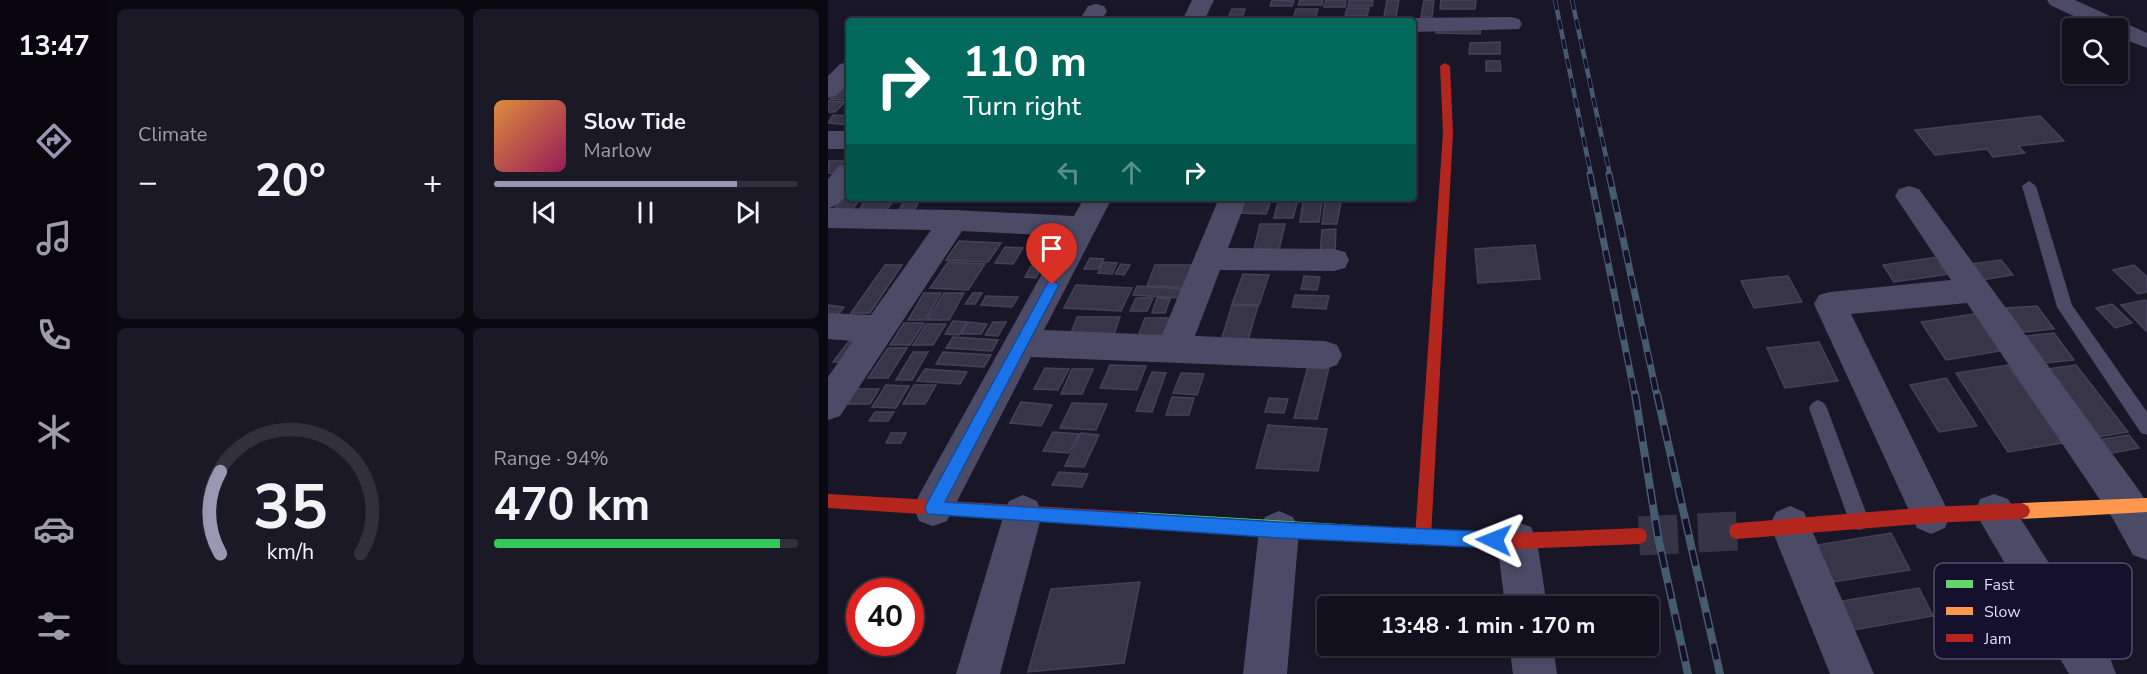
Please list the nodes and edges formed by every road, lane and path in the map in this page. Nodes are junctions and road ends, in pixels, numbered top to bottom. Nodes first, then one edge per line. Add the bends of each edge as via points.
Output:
1 (1203, 0) edge
2 (2058, 0) edge
3 (1194, 18) edge
4 (2095, 18) edge
5 (1511, 24) dead end
6 (1416, 25) edge
7 (2128, 33) edge
8 (2147, 41) edge
9 (1445, 66) dead end
10 (828, 140) edge
11 (846, 140) edge
12 (846, 177) edge
13 (2029, 186) dead end
14 (1909, 196) dead end
15 (828, 198) edge
16 (1096, 201) edge
17 (1232, 201) edge
18 (828, 218) edge
19 (954, 220) junction
20 (1083, 227) junction
21 (1209, 258) junction
22 (1334, 260) dead end
23 (1975, 290) junction
24 (828, 326) edge
25 (881, 329) junction
26 (1021, 343) junction
27 (1173, 350) junction
28 (1325, 355) dead end
29 (828, 405) edge
30 (1818, 408) dead end
31 (2147, 427) edge
32 (828, 501) edge
33 (2137, 506) edge
34 (933, 508) junction
35 (1994, 512) junction
36 (1023, 514) junction
37 (1931, 515) junction
38 (1859, 521) junction
39 (1790, 525) junction
40 (1279, 530) junction
41 (1737, 531) tunnel mouth
42 (1639, 536) tunnel mouth
43 (1424, 537) junction
44 (1517, 541) junction
45 (2147, 541) edge
46 (2025, 563) edge
47 (1525, 596) edge
48 (1533, 656) edge
49 (2085, 659) edge
50 (978, 674) edge
51 (1265, 674) edge
52 (1535, 674) edge
53 (1852, 674) edge
54 (2094, 674) edge

1 - 3 street
2 - 4 street
5 - 6 street
7 - 8 street
9 - 43 street via 1448,133
10 - 11 street
12 - 15 street
13 - 31 lane via 2065,307
14 - 23 street
16 - 20 street
17 - 21 street
18 - 19 street
19 - 20 street
19 - 25 street
20 - 26 street
21 - 22 street
21 - 27 street
23 - 33 street
23 - 37 street via 1830,304
24 - 25 street
25 - 29 street
26 - 27 street
26 - 34 street
27 - 28 street
30 - 38 lane
32 - 34 street
33 - 35 street
33 - 45 street
34 - 36 street
35 - 37 street
35 - 46 street
36 - 40 street
36 - 50 street
37 - 38 street
38 - 39 street
39 - 41 street
39 - 53 street
40 - 43 street
40 - 51 street
42 - 44 street
43 - 44 street
44 - 47 street
48 - 52 street
49 - 54 street

